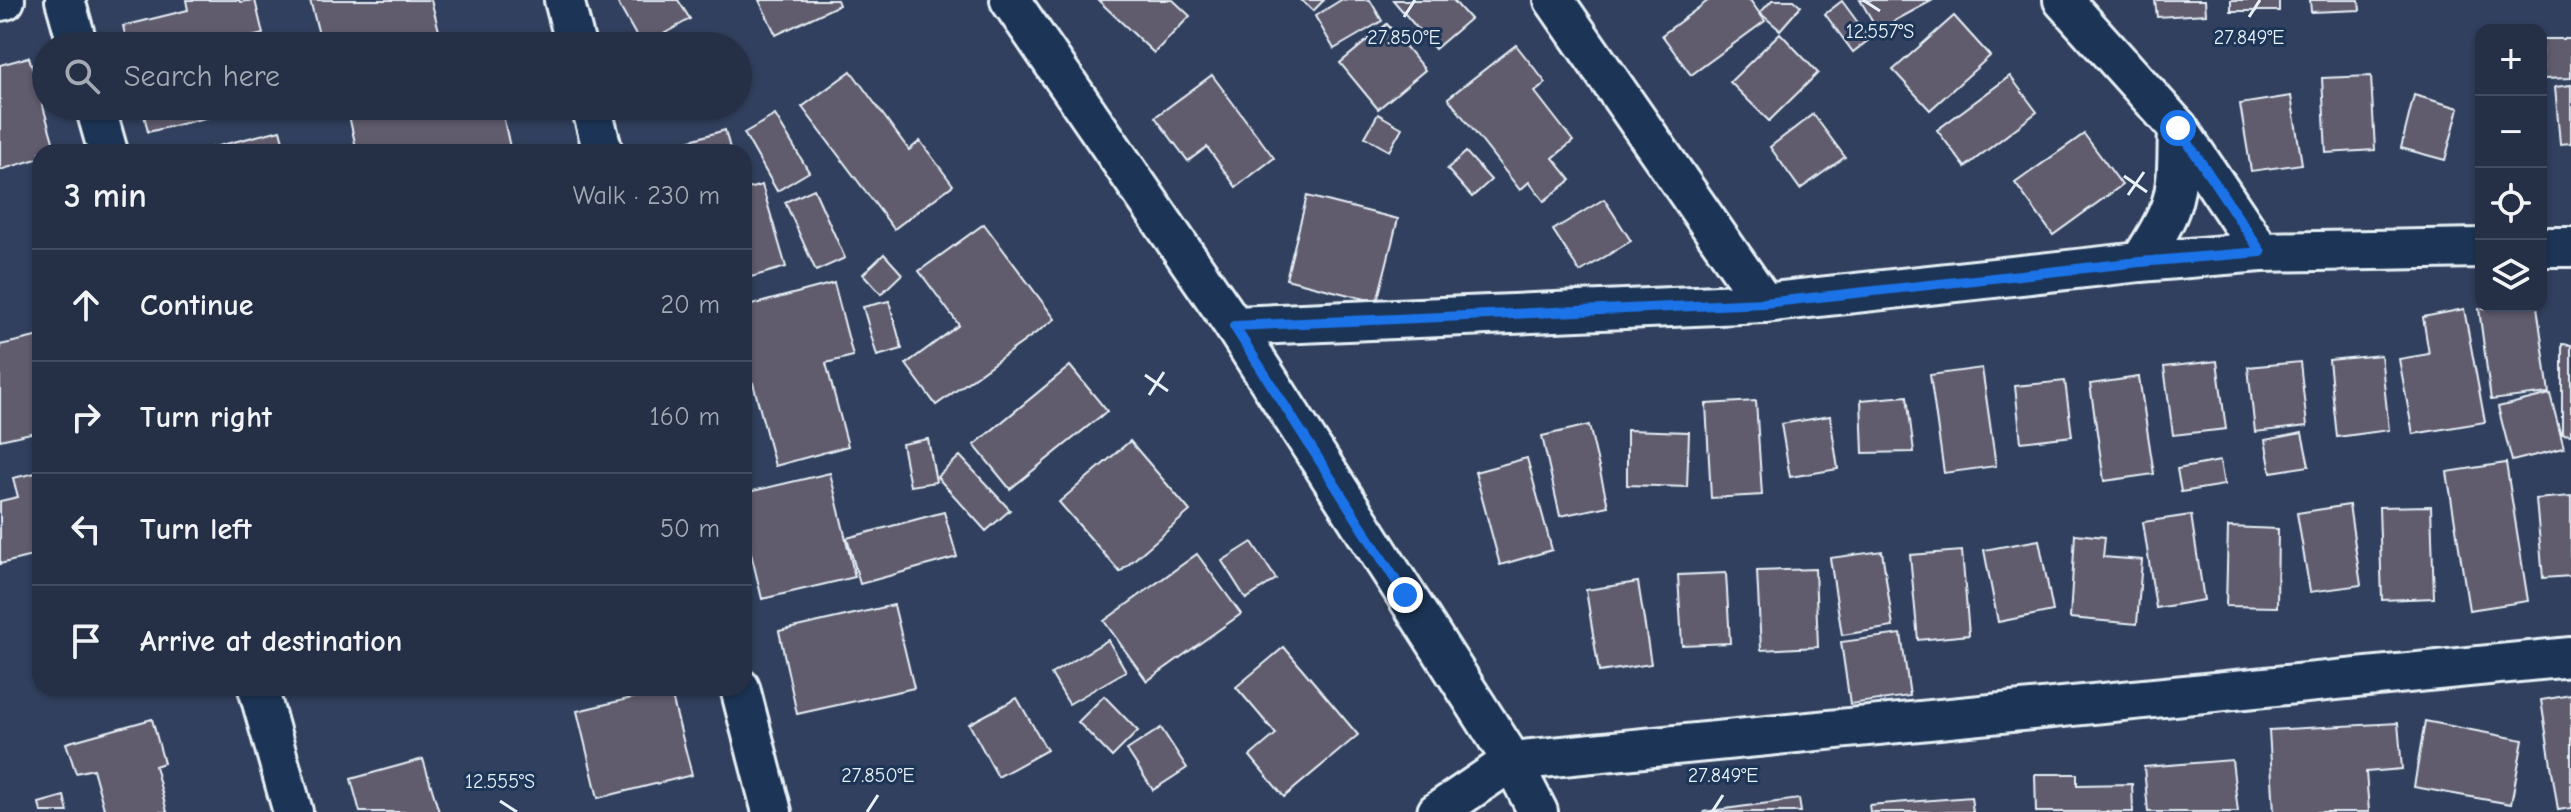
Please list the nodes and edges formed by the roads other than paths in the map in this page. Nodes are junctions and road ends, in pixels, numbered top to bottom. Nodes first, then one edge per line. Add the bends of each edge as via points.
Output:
1 (65, 0) edge
2 (564, 0) edge
3 (1010, 0) edge
4 (1554, 0) edge
5 (2063, 0) edge
6 (74, 32) edge
7 (572, 32) edge
8 (99, 120) edge
9 (595, 120) edge
10 (2178, 128) junction
11 (106, 144) edge
12 (601, 144) edge
13 (2547, 247) edge
14 (2571, 247) edge
15 (2475, 248) edge
16 (2261, 252) junction
17 (2140, 262) junction
18 (1764, 303) junction
19 (1234, 326) junction
20 (2571, 657) edge
21 (260, 696) edge
22 (742, 696) edge
23 (1512, 761) junction
24 (293, 812) edge
25 (772, 812) edge
26 (1437, 812) edge
27 (1538, 812) edge

1 - 6 street
2 - 7 street
3 - 19 street
4 - 18 street
5 - 10 street
8 - 11 street
9 - 12 street
10 - 16 street
10 - 17 street via 2172,205
13 - 14 street
15 - 16 street
16 - 17 street
17 - 18 street
18 - 19 street
19 - 23 street
20 - 23 street
21 - 24 street
22 - 25 street
23 - 26 street
23 - 27 street

